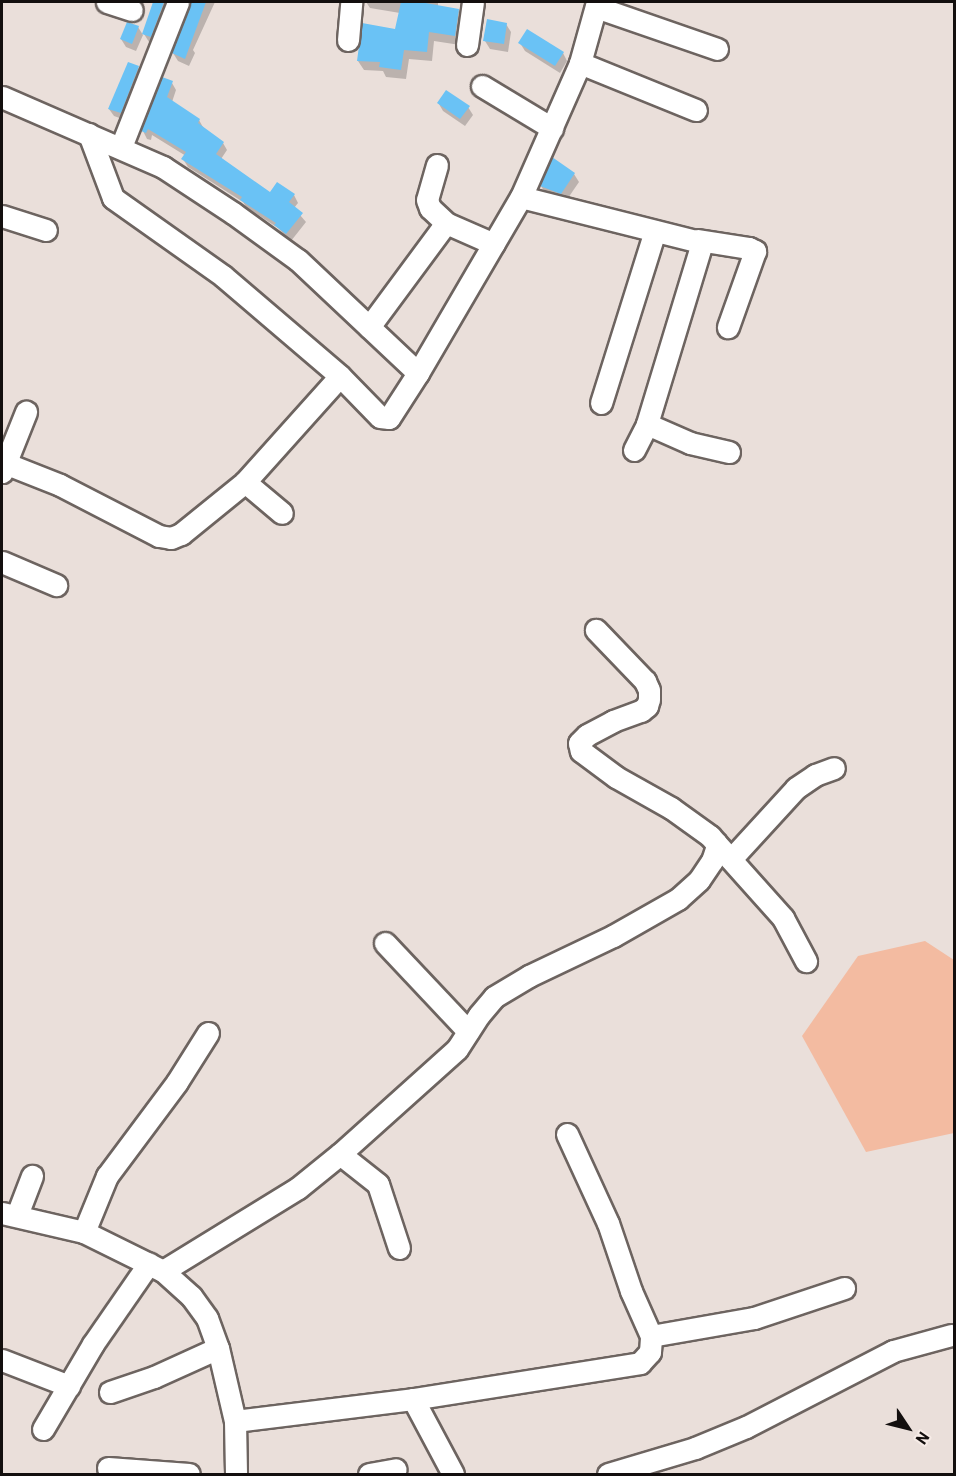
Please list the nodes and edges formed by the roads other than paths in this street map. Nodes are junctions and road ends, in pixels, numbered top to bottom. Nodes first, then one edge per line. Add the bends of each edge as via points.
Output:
1 (107, 2) edge
2 (178, 2) edge
3 (351, 2) edge
4 (472, 2) edge
5 (596, 4) edge
6 (132, 10) dead end
7 (348, 40) dead end
8 (467, 45) dead end
9 (717, 48) dead end
10 (580, 63) junction
11 (483, 86) dead end
12 (2, 97) edge
13 (696, 110) dead end
14 (552, 128) junction
15 (89, 134) junction
16 (121, 147) junction
17 (437, 165) dead end
18 (521, 197) junction
19 (2, 216) edge
20 (446, 223) junction
21 (46, 230) dead end
22 (655, 231) junction
23 (698, 240) junction
24 (494, 244) junction
25 (369, 327) junction
26 (728, 327) dead end
27 (418, 373) junction
28 (340, 376) junction
29 (601, 403) dead end
30 (26, 412) dead end
31 (647, 424) junction
32 (634, 450) dead end
33 (729, 452) dead end
34 (3, 466) edge
35 (245, 482) junction
36 (282, 513) dead end
37 (2, 562) edge
38 (56, 585) dead end
39 (596, 630) dead end
40 (834, 768) dead end
41 (716, 843) junction
42 (731, 859) junction
43 (385, 943) dead end
44 (806, 961) dead end
45 (468, 1031) junction
46 (208, 1033) dead end
47 (567, 1134) dead end
48 (340, 1154) junction
49 (32, 1176) dead end
50 (9, 1214) edge
51 (84, 1232) junction
52 (399, 1248) dead end
53 (156, 1267) junction
54 (844, 1288) dead end
55 (951, 1335) dead end
56 (651, 1336) junction
57 (218, 1348) junction
58 (2, 1360) edge
59 (69, 1386) junction
60 (110, 1392) dead end
61 (413, 1399) junction
62 (235, 1421) junction
63 (44, 1429) dead end
64 (109, 1464) edge
65 (396, 1469) dead end
66 (189, 1474) edge
67 (236, 1474) edge
68 (369, 1474) edge
69 (453, 1474) edge
70 (608, 1474) edge

1 - 6 street
2 - 16 street
3 - 7 street
4 - 8 street
5 - 9 street
5 - 10 street
10 - 13 street
10 - 14 street
11 - 14 street
12 - 15 street
14 - 18 street
15 - 16 street
15 - 28 street via 113,198 223,276
16 - 25 street via 163,167 298,260
17 - 20 street via 427,200
18 - 22 street
18 - 24 street
19 - 21 street
20 - 24 street
20 - 25 street
22 - 23 street
22 - 29 street
23 - 26 street via 749,248 755,253
23 - 31 street via 701,246
24 - 27 street
25 - 27 street
27 - 28 street via 392,416 384,419
28 - 35 street
30 - 34 street
31 - 32 street
31 - 33 street via 690,443
34 - 35 street via 60,485 159,536 171,538
35 - 36 street
37 - 38 street
39 - 41 street via 645,681 649,699 641,711 613,720 587,735 579,743 581,751 616,777 671,808
40 - 42 street via 796,788
41 - 42 street
41 - 45 street via 712,861 689,892 494,997
42 - 44 street via 783,918
43 - 45 street
45 - 48 street via 457,1049
46 - 51 street via 107,1176
47 - 56 street via 608,1223
48 - 52 street via 378,1184
48 - 53 street via 298,1188
49 - 50 street
50 - 51 street
51 - 53 street
53 - 57 street via 191,1296 207,1318
53 - 59 street via 93,1344
54 - 56 street via 754,1318
55 - 70 street via 893,1351 746,1427 695,1448
56 - 61 street via 650,1352 640,1363
57 - 60 street
57 - 62 street
58 - 59 street
59 - 63 street
61 - 62 street
61 - 69 street
62 - 67 street
64 - 66 street
65 - 68 street

